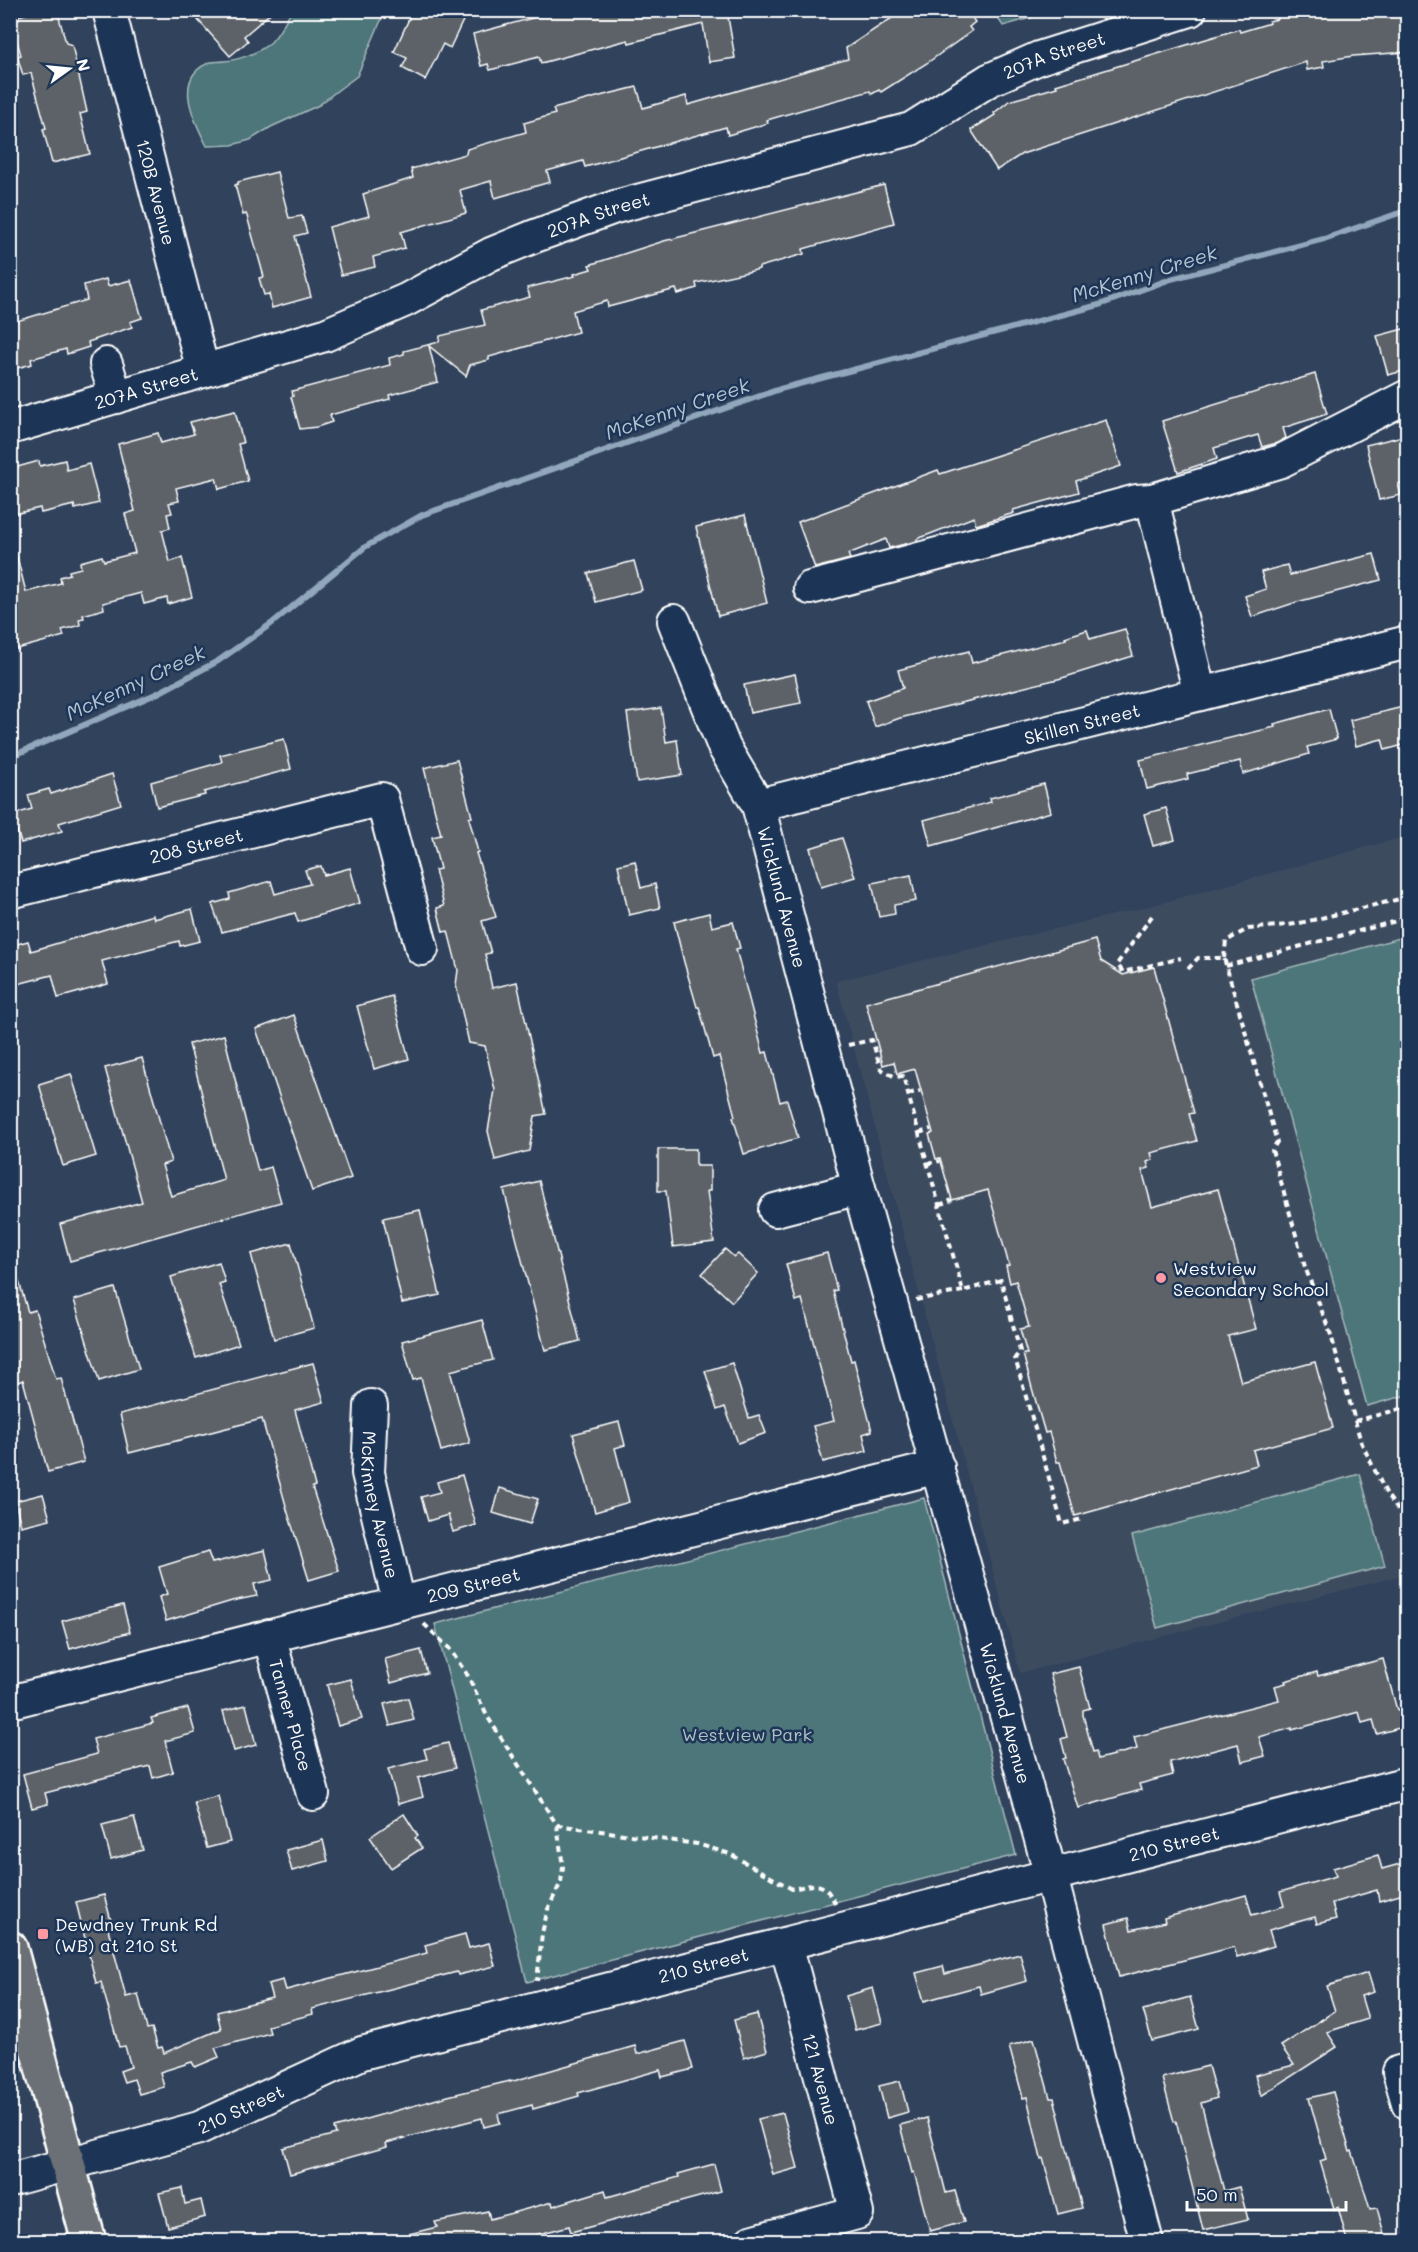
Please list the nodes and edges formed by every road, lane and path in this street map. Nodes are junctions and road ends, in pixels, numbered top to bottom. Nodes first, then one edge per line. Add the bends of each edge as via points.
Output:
1 (109, 10) edge
2 (1190, 10) edge
3 (106, 364) dead end
4 (203, 371) junction
5 (1407, 396) edge
6 (116, 397) junction
7 (10, 428) edge
8 (1152, 501) junction
9 (810, 588) dead end
10 (674, 621) dead end
11 (1407, 642) edge
12 (1200, 694) junction
13 (758, 805) junction
14 (10, 892) edge
15 (1407, 897) edge
16 (1152, 916) dead end
17 (1407, 918) edge
18 (422, 949) dead end
19 (1181, 958) dead end
20 (1224, 958) junction
21 (1226, 966) junction
22 (1188, 969) dead end
23 (838, 1047) dead end
24 (920, 1090) dead end
25 (908, 1094) junction
26 (931, 1129) dead end
27 (919, 1132) junction
28 (940, 1161) dead end
29 (927, 1164) junction
30 (859, 1188) junction
31 (952, 1200) dead end
32 (939, 1205) junction
33 (776, 1210) dead end
34 (963, 1291) junction
35 (908, 1301) dead end
36 (371, 1406) dead end
37 (1407, 1407) edge
38 (1355, 1421) junction
39 (938, 1467) junction
40 (1082, 1520) dead end
41 (1407, 1523) edge
42 (405, 1601) junction
43 (269, 1636) junction
44 (10, 1702) edge
45 (1407, 1783) edge
46 (313, 1794) dead end
47 (557, 1825) junction
48 (1051, 1874) junction
49 (844, 1929) junction
50 (786, 1944) junction
51 (10, 1947) edge
52 (541, 2007) junction
53 (1403, 2071) edge
54 (1407, 2103) edge
55 (69, 2164) junction
56 (10, 2180) edge
57 (89, 2241) edge
58 (751, 2241) edge
59 (1147, 2241) edge

1 - 4 street, 120B Avenue
2 - 4 street, 207A Street via 1039,58 989,80 911,129 615,207 491,254 352,324
3 - 6 street
4 - 6 street, 207A Street
5 - 8 street via 1281,461
6 - 7 street, 207A Street
8 - 9 street via 1137,501
8 - 12 street
10 - 13 street, Wicklund Avenue via 724,747
11 - 12 street, Skillen Street
12 - 13 street, Skillen Street
13 - 30 street, Wicklund Avenue
14 - 18 street, 208 Street via 382,799
15 - 20 path via 1296,924 1248,929 1226,941
16 - 19 path via 1117,964 1123,972
17 - 21 path
20 - 21 path
20 - 22 path via 1198,958
21 - 38 path via 1276,1142 1272,1150 1305,1267 1331,1335
23 - 25 path via 872,1040 880,1069 895,1077 903,1076
24 - 25 path
25 - 27 path
26 - 27 path
27 - 29 path
28 - 29 path
29 - 32 path
30 - 33 street
30 - 39 street, Wicklund Avenue
31 - 32 path
32 - 34 path
34 - 35 path
34 - 40 path via 1001,1280 1020,1351 1015,1358 1062,1524
36 - 42 street, McKinney Avenue via 368,1473
37 - 38 path
38 - 41 path via 1387,1495
39 - 42 street, 209 Street
39 - 48 street, Wicklund Avenue
42 - 43 street, 209 Street
42 - 47 path via 449,1648
43 - 44 street, 209 Street
43 - 46 street, Tanner Place
45 - 48 street, 210 Street
47 - 49 path via 697,1844 730,1854 792,1889 818,1884 830,1894
47 - 52 path via 563,1867 542,1933 536,1987
48 - 49 street, 210 Street
48 - 59 street, Wicklund Avenue
49 - 50 street, 210 Street
50 - 52 street, 210 Street
50 - 58 street, 121 Avenue via 857,2213
51 - 55 main road
52 - 55 street, 210 Street via 362,2053 200,2128
53 - 54 street
55 - 56 street, 210 Street
55 - 57 main road

